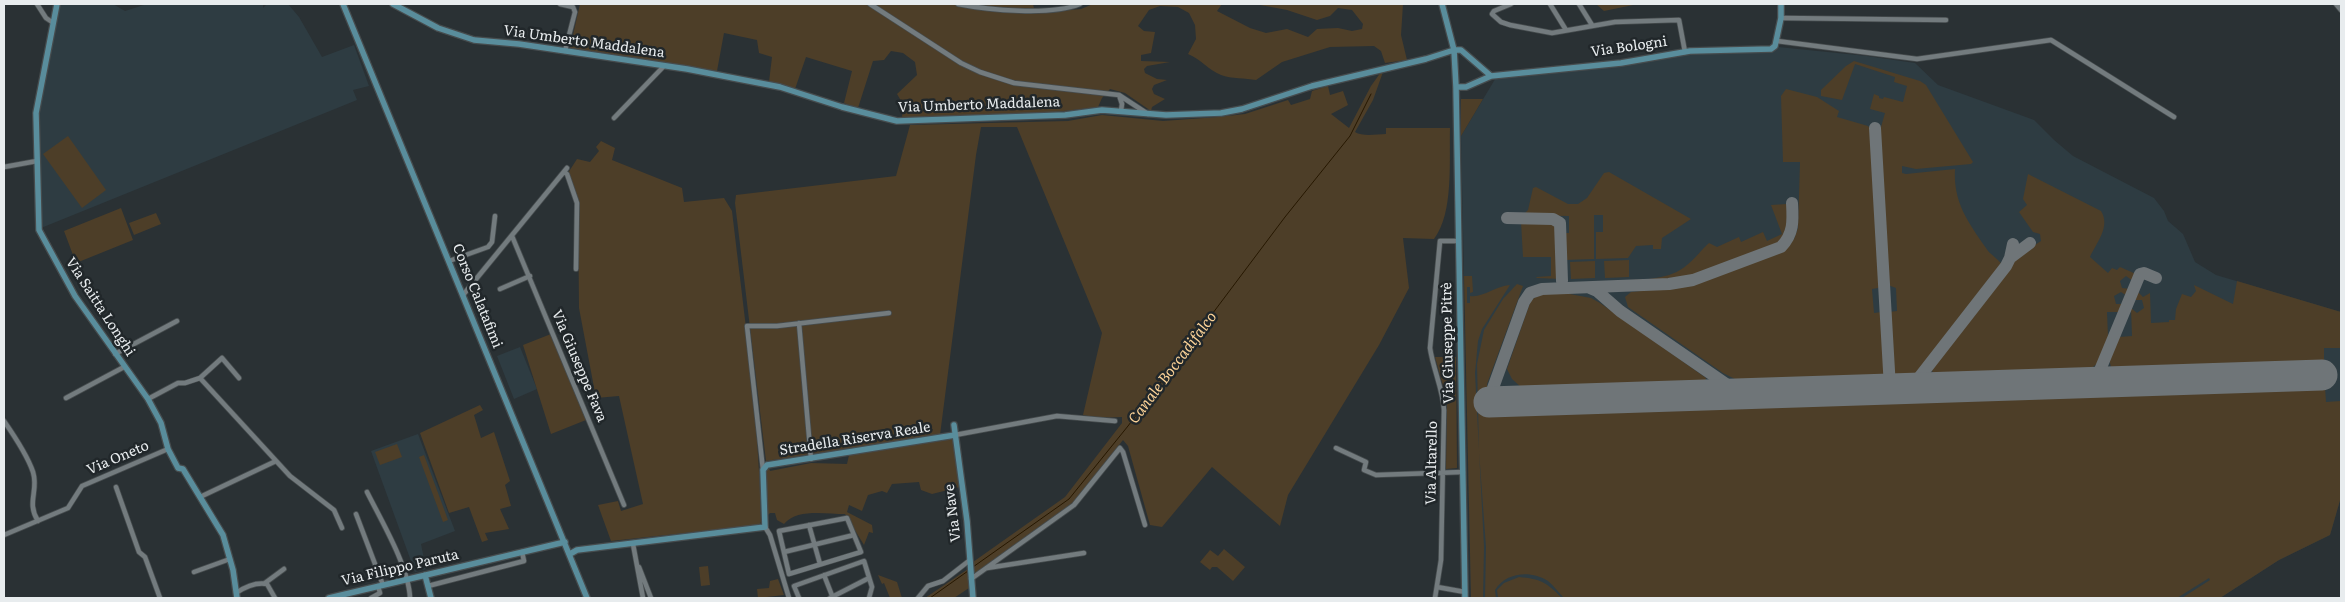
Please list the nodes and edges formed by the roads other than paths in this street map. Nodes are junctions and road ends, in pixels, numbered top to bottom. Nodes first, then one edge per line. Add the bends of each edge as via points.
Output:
1 (37, 4) edge
2 (57, 4) edge
3 (343, 4) edge
4 (393, 4) edge
5 (560, 4) edge
6 (870, 4) edge
7 (958, 4) edge
8 (1080, 4) edge
9 (1442, 4) edge
10 (1511, 4) edge
11 (1550, 4) edge
12 (1579, 4) edge
13 (1781, 4) edge
14 (2336, 4) edge
15 (2341, 10) edge
16 (1781, 18) junction
17 (1946, 20) dead end
18 (52, 22) junction
19 (1592, 25) junction
20 (1566, 30) junction
21 (1777, 41) junction
22 (1454, 50) junction
23 (565, 51) junction
24 (1685, 52) junction
25 (664, 66) junction
26 (1492, 76) junction
27 (1456, 87) junction
28 (1119, 95) junction
29 (1128, 100) junction
30 (1121, 111) junction
31 (1129, 112) junction
32 (1150, 114) junction
33 (2174, 117) dead end
34 (614, 118) dead end
35 (36, 161) junction
36 (4, 167) edge
37 (495, 216) dead end
38 (512, 236) junction
39 (1459, 241) junction
40 (449, 261) junction
41 (576, 269) dead end
42 (530, 276) junction
43 (500, 288) dead end
44 (463, 295) junction
45 (889, 313) dead end
46 (177, 322) dead end
47 (799, 322) junction
48 (115, 354) junction
49 (124, 367) junction
50 (200, 378) junction
51 (239, 378) dead end
52 (66, 398) dead end
53 (148, 399) junction
54 (1115, 420) dead end
55 (4, 421) edge
56 (954, 425) dead end
57 (955, 436) junction
58 (1336, 448) dead end
59 (168, 449) junction
60 (811, 458) junction
61 (276, 461) junction
62 (763, 470) junction
63 (1463, 472) junction
64 (1442, 473) junction
65 (116, 487) dead end
66 (367, 492) dead end
67 (200, 497) junction
68 (624, 505) dead end
69 (356, 514) dead end
70 (38, 521) junction
71 (809, 525) junction
72 (1144, 525) dead end
73 (765, 527) junction
74 (342, 528) dead end
75 (4, 535) edge
76 (854, 535) junction
77 (565, 542) junction
78 (633, 544) junction
79 (815, 545) junction
80 (783, 550) junction
81 (522, 552) junction
82 (774, 552) junction
83 (1084, 553) dead end
84 (570, 554) junction
85 (636, 558) junction
86 (230, 559) junction
87 (970, 561) junction
88 (477, 563) junction
89 (820, 564) junction
90 (986, 568) junction
91 (284, 569) dead end
92 (194, 572) dead end
93 (480, 573) junction
94 (425, 575) junction
95 (824, 575) junction
96 (971, 576) junction
97 (869, 578) junction
98 (406, 579) junction
99 (265, 583) junction
100 (381, 585) junction
101 (428, 586) junction
102 (1437, 587) junction
103 (1465, 595) edge
104 (237, 596) edge
105 (160, 598) edge
106 (275, 598) edge
107 (329, 598) edge
108 (371, 598) edge
109 (410, 598) edge
110 (431, 598) edge
111 (587, 598) edge
112 (643, 598) edge
113 (651, 598) edge
114 (789, 598) edge
115 (799, 598) edge
116 (832, 598) edge
117 (869, 598) edge
118 (918, 598) edge
119 (973, 598) edge
120 (1435, 598) edge

1 - 18 street
2 - 18 street, Via Saitta Longhi
3 - 40 street, Corso Calatafimi
4 - 23 street, Via Umberto Maddalena via 438,28 474,40
5 - 23 street via 573,7 575,12
6 - 28 street via 980,72 1014,83
7 - 8 street via 1005,11
9 - 22 street, Via Giuseppe Pitrè
10 - 20 street via 1492,14 1501,22 1531,30 1552,33
11 - 20 street
12 - 19 street
13 - 16 street
14 - 15 street
16 - 17 street
16 - 21 street
18 - 35 street, Via Saitta Longhi via 36,113
19 - 20 street
19 - 24 street via 1679,20
21 - 24 street, Via Bologni via 1771,49
21 - 33 street via 1917,59 2051,40
22 - 26 street via 1461,50
22 - 27 street, Via Giuseppe Pitrè
22 - 32 street, Via Umberto Maddalena via 1312,86 1242,109 1208,114
23 - 25 street, Via Umberto Maddalena
24 - 26 street, Via Bologni via 1621,63
25 - 30 street, Via Umberto Maddalena via 780,87 897,121
25 - 34 street
26 - 27 street, Via Bologni via 1466,87
27 - 39 street, Via Giuseppe Pitrè
28 - 29 street
28 - 30 street
29 - 31 street
29 - 32 street
30 - 31 street, Via Umberto Maddalena
31 - 32 street, Via Umberto Maddalena
35 - 36 street
35 - 48 street, Via Saitta Longhi via 39,230 75,296
37 - 40 street via 492,242 488,247
38 - 41 street via 566,170 577,203
38 - 42 street, Via Giuseppe Fava
38 - 44 street
39 - 63 street, Via Giuseppe Pitrè
39 - 64 street, Via Altarello via 1440,241 1430,348 1444,400
40 - 44 street, Corso Calatafimi
42 - 43 street
42 - 68 street, Via Giuseppe Fava
44 - 77 street, Corso Calatafimi
45 - 47 street
46 - 48 street
47 - 60 street
47 - 62 street via 747,326
48 - 49 street, Via Saitta Longhi
49 - 52 street
49 - 53 street, Via Saitta Longhi
50 - 51 street via 222,358
50 - 53 street via 178,383
50 - 61 street
53 - 59 street, Via Saitta Longhi via 161,423
54 - 57 street, Stradella Riserva Reale via 1057,416
55 - 70 street via 32,470 35,486 32,512
56 - 57 street, Via Nave
57 - 60 street, Stradella Riserva Reale
57 - 87 street, Via Nave
58 - 64 street via 1366,462 1364,470 1376,475
59 - 67 street, Via Saitta Longhi
59 - 70 street, Via Oneto via 82,486 68,508
60 - 62 street, Stradella Riserva Reale via 767,466
61 - 67 street
61 - 74 street via 334,510
62 - 73 street
63 - 64 street
63 - 103 street, Via Giuseppe Pitrè
64 - 102 street, Via Altarello via 1441,560
65 - 105 street via 139,552 145,557
66 - 98 street
67 - 86 street, Via Saitta Longhi via 223,535
69 - 100 street
70 - 75 street, Via Oneto
71 - 76 street via 847,518
71 - 79 street
71 - 80 street via 779,531
72 - 90 street via 1120,448 1074,505
73 - 78 street
73 - 82 street
76 - 79 street
76 - 89 street via 861,552
77 - 81 street, Via Filippo Paruta
77 - 84 street, Corso Calatafimi
78 - 84 street via 577,550
78 - 85 street
79 - 80 street
79 - 89 street
80 - 82 street
80 - 89 street via 790,574
81 - 88 street, Via Filippo Paruta
81 - 93 street, Via Filippo Paruta via 524,562
82 - 114 street
83 - 90 street
84 - 111 street, Corso Calatafimi
85 - 112 street
85 - 113 street
86 - 92 street
86 - 104 street, Via Saitta Longhi
87 - 96 street, Via Nave
87 - 118 street via 943,581 928,586
88 - 93 street, Via Filippo Paruta
88 - 94 street, Via Filippo Paruta
90 - 96 street
91 - 99 street
93 - 101 street, Via Filippo Paruta
94 - 98 street, Via Filippo Paruta
94 - 101 street
95 - 97 street via 864,561
95 - 115 street via 794,586
95 - 116 street
96 - 119 street, Via Nave
97 - 116 street
97 - 117 street via 872,587
98 - 100 street, Via Filippo Paruta
98 - 109 street
99 - 104 street via 243,588
99 - 106 street
100 - 107 street, Via Filippo Paruta
100 - 108 street via 380,593
101 - 110 street
102 - 103 street
102 - 120 street, Via Altarello

